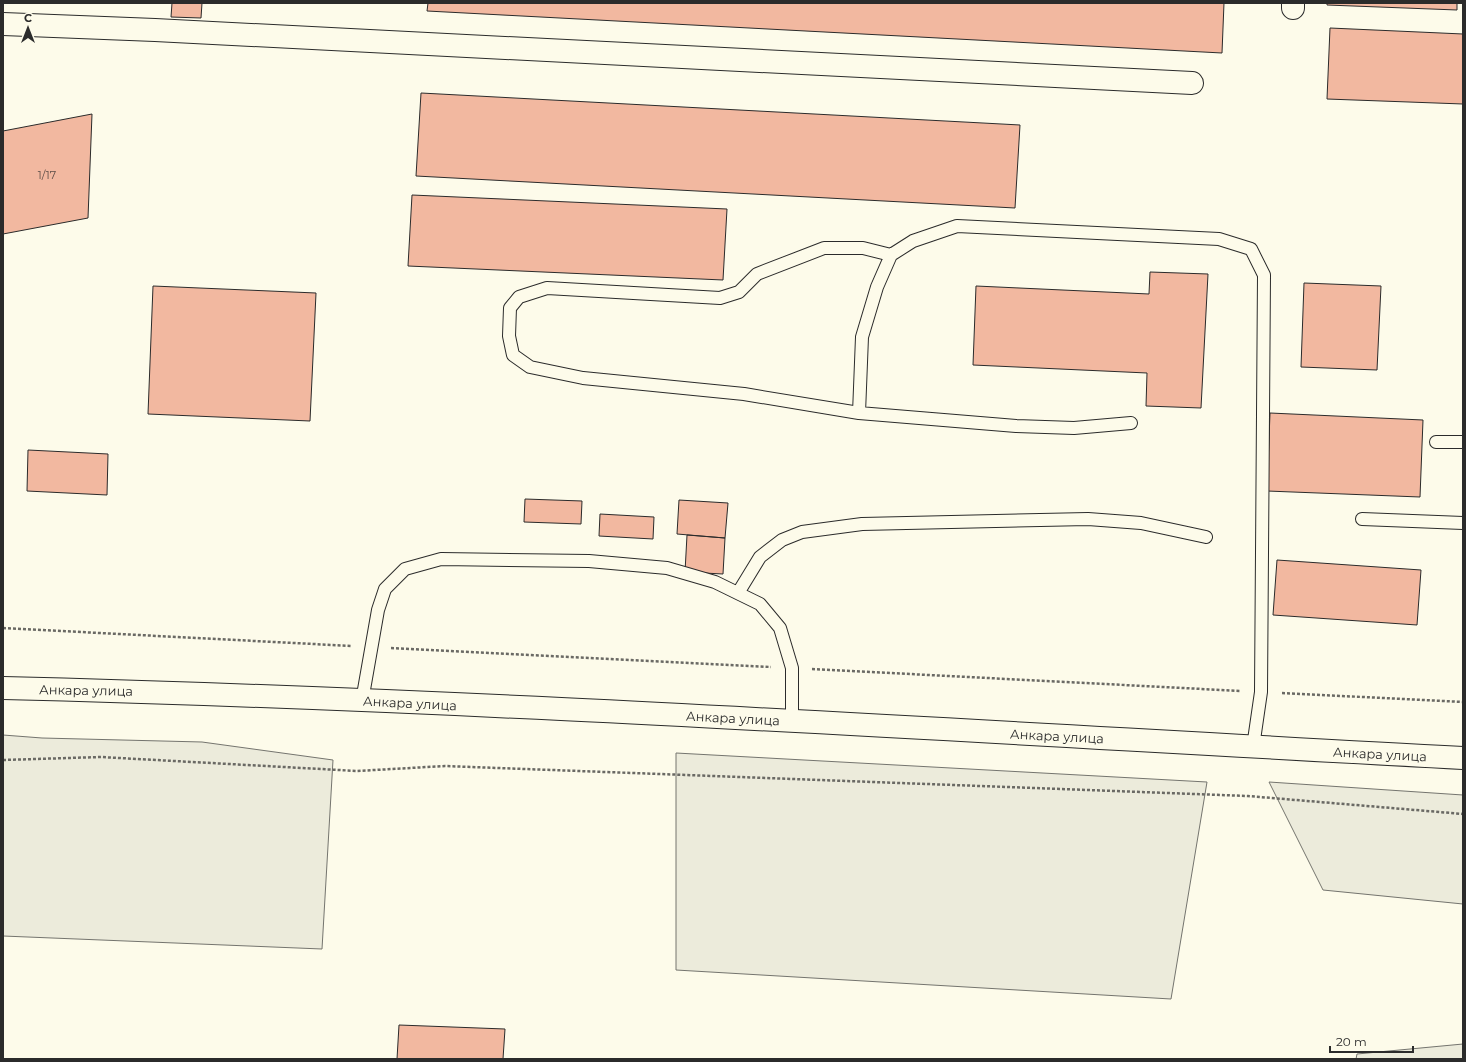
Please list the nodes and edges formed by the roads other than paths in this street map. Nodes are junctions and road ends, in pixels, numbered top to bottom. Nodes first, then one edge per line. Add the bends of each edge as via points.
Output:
1 (3, 24) edge
2 (1192, 83) dead end
3 (891, 255) junction
4 (859, 413) junction
5 (1132, 423) dead end
6 (1436, 442) dead end
7 (1463, 442) edge
8 (1362, 519) dead end
9 (1463, 523) edge
10 (1206, 537) dead end
11 (738, 593) junction
12 (3, 688) edge
13 (362, 701) junction
14 (792, 722) junction
15 (1253, 747) junction
16 (1463, 758) edge

1 - 2 main road
3 - 4 lane via 877,286 862,337
3 - 4 lane via 863,248 824,248 757,274 739,292 720,298 547,288 519,297 510,308 509,336 513,355 530,367 583,378 744,394
3 - 15 lane via 912,241 957,226 1219,238 1251,249 1264,275 1261,692
4 - 5 lane via 1023,427 1074,428
6 - 7 lane
8 - 9 lane
10 - 11 lane via 1141,523 1088,519 862,524 802,532 782,540 760,557
11 - 13 lane via 715,582 667,568 589,561 441,559 405,569 385,589 378,610
11 - 14 lane via 760,604 780,628 792,668
12 - 13 main road, Анкара улица via 179,692
13 - 14 main road, Анкара улица
14 - 15 main road, Анкара улица
15 - 16 main road, Анкара улица

